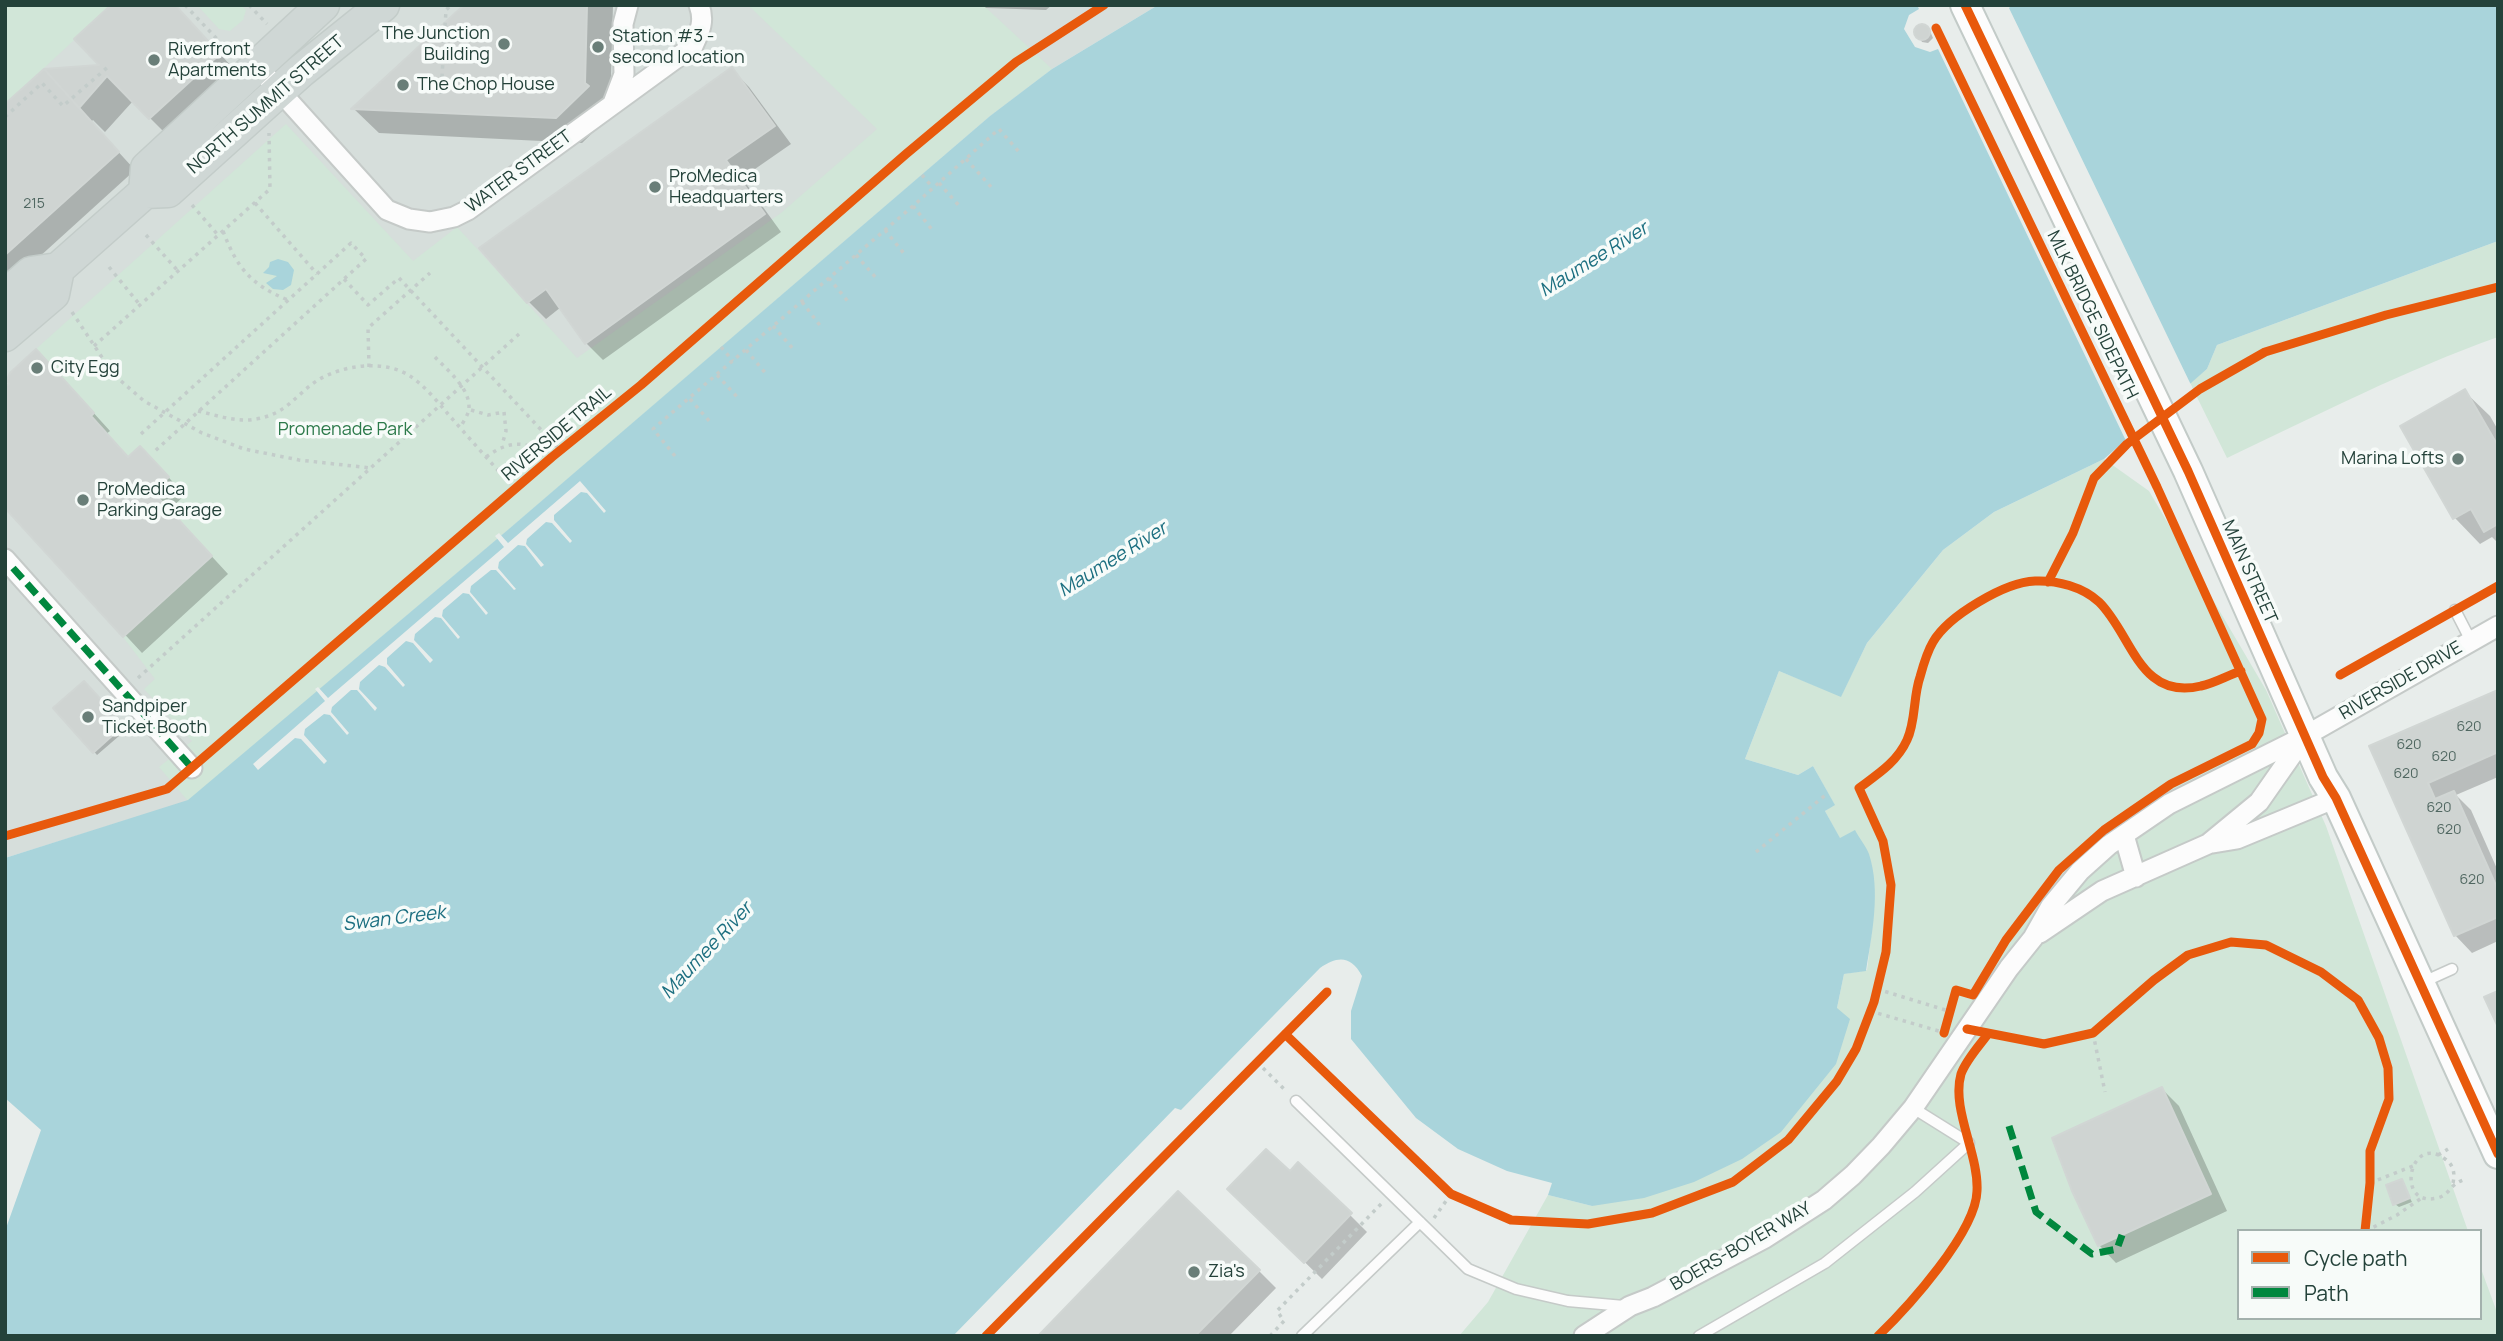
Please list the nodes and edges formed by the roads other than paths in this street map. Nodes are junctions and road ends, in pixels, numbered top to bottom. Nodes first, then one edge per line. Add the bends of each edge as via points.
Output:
1 (323, 5) edge
2 (628, 5) edge
3 (699, 5) edge
4 (1965, 5) edge
5 (370, 8) edge
6 (246, 61) junction
7 (279, 90) junction
8 (612, 104) junction
9 (145, 192) junction
10 (58, 269) junction
11 (5, 296) edge
12 (5, 335) edge
13 (8, 567) edge
14 (2455, 610) dead end
15 (2498, 626) edge
16 (2471, 641) junction
17 (2305, 736) junction
18 (192, 768) dead end
19 (2336, 798) junction
20 (2124, 835) junction
21 (2208, 844) junction
22 (2136, 877) junction
23 (2033, 938) junction
24 (2452, 969) dead end
25 (2420, 983) junction
26 (1296, 1101) road end
27 (1913, 1108) junction
28 (2498, 1153) edge
29 (1423, 1225) junction
30 (1630, 1306) junction
31 (1302, 1336) edge
32 (1584, 1336) edge
33 (1699, 1336) edge

1 - 6 main road, NORTH SUMMIT STREET
2 - 8 street via 623,24 624,74
3 - 8 street, WATER STREET via 701,29 693,46
4 - 17 main road, MAIN STREET via 2188,471
5 - 7 main road, NORTH SUMMIT STREET
6 - 7 street
6 - 9 main road, NORTH SUMMIT STREET via 148,168
7 - 8 street, WATER STREET via 387,209 418,221 441,221 468,210
7 - 9 main road, NORTH SUMMIT STREET via 168,191
9 - 10 main road, NORTH SUMMIT STREET
10 - 11 main road, NORTH SUMMIT STREET via 31,273
10 - 12 main road, NORTH SUMMIT STREET via 53,294
13 - 18 street
14 - 16 lane
15 - 16 street, RIVERSIDE DRIVE
16 - 17 street, RIVERSIDE DRIVE
17 - 19 main road, MAIN STREET
17 - 20 street, BOERS-BOYER WAY via 2169,803
17 - 21 street, BOERS-BOYER WAY via 2259,802
19 - 21 street via 2237,839
19 - 25 main road, MAIN STREET
20 - 22 street
20 - 23 street, BOERS-BOYER WAY via 2080,871
21 - 22 street, BOERS-BOYER WAY
22 - 23 street, BOERS-BOYER WAY via 2102,891
23 - 27 street, BOERS-BOYER WAY
24 - 25 lane
25 - 28 main road, MAIN STREET
26 - 29 lane
27 - 30 street, BOERS-BOYER WAY via 1824,1200 1765,1238
27 - 33 lane via 1969,1143 1825,1263
29 - 30 lane via 1468,1269 1516,1289 1568,1301
29 - 31 lane
30 - 32 street, BOERS-BOYER WAY

